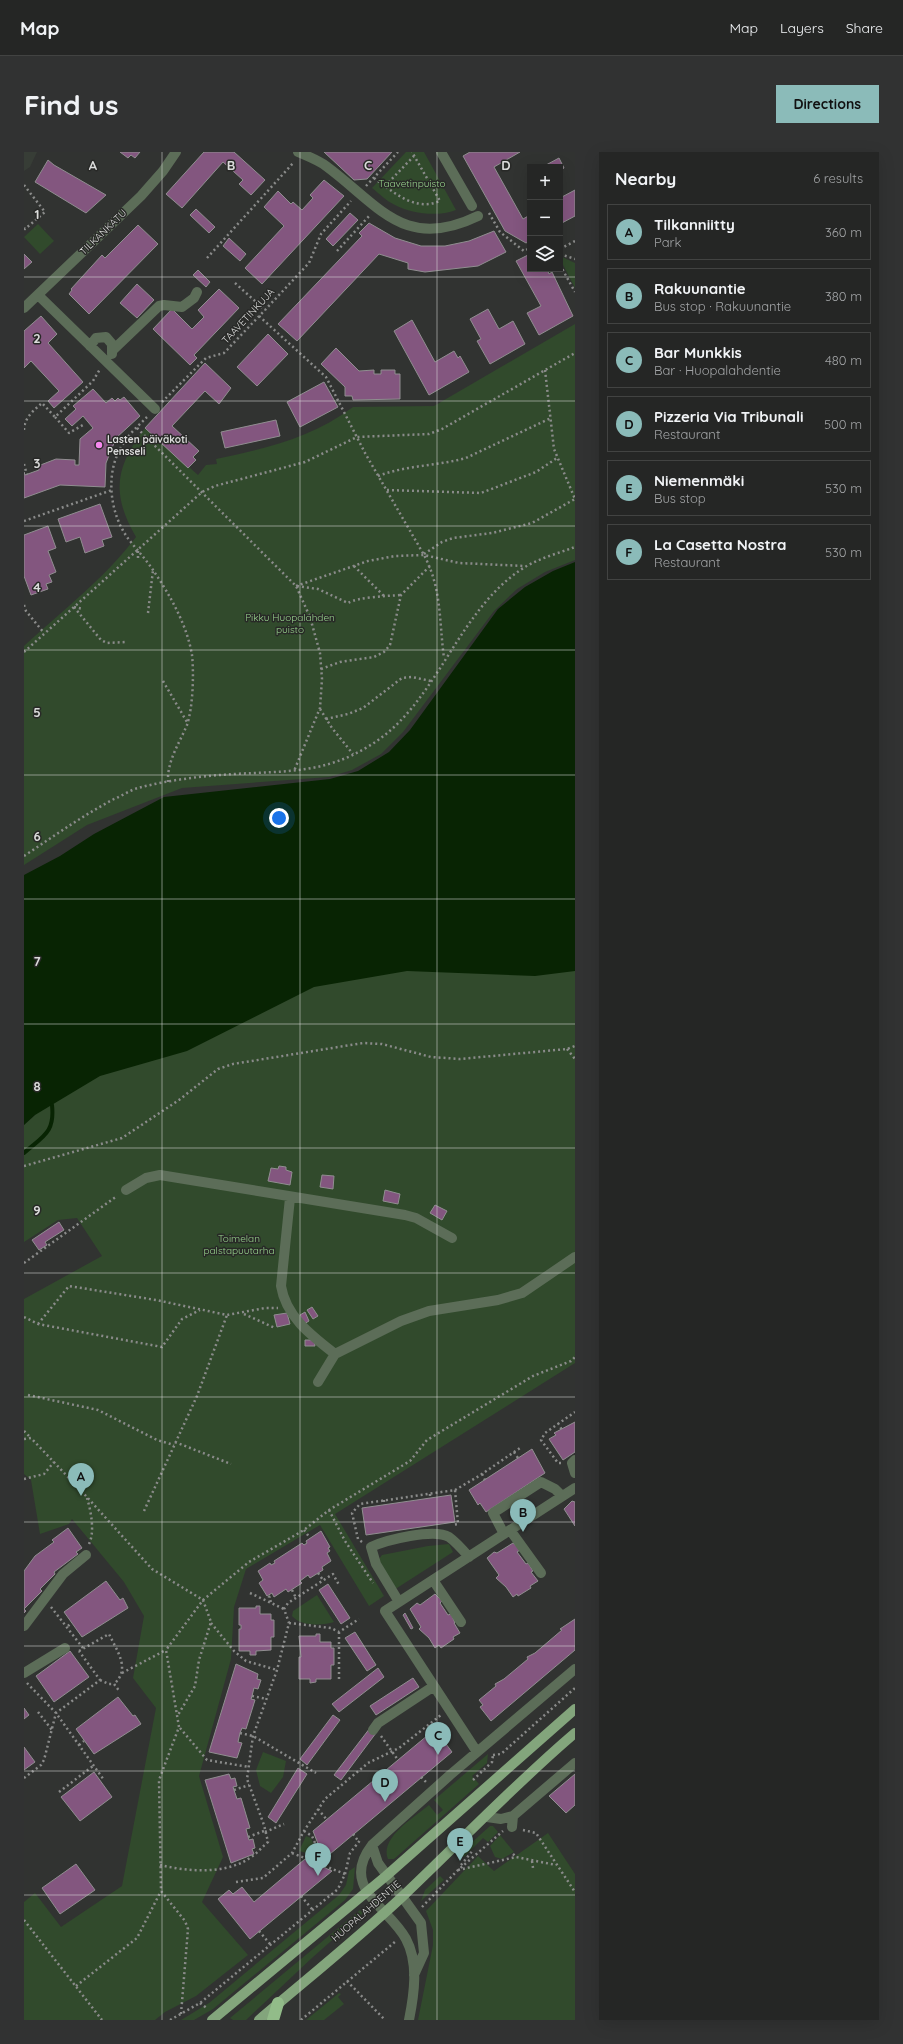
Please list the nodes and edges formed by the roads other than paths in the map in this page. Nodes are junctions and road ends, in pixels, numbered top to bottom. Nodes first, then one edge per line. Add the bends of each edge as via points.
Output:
1 (176, 152) edge
2 (441, 152) edge
3 (300, 153) edge
4 (472, 206) dead end
5 (478, 216) dead end
6 (197, 292) dead end
7 (38, 295) junction
8 (24, 308) edge
9 (90, 346) junction
10 (113, 350) junction
11 (104, 360) junction
12 (154, 409) road end
13 (126, 1190) road end
14 (290, 1198) junction
15 (452, 1238) dead end
16 (575, 1257) edge
17 (335, 1354) junction
18 (318, 1382) dead end
19 (573, 1462) edge
20 (575, 1473) edge
21 (575, 1488) edge
22 (562, 1496) junction
23 (507, 1532) junction
24 (86, 1555) road end
25 (469, 1557) junction
26 (541, 1573) dead end
27 (433, 1580) junction
28 (399, 1602) junction
29 (461, 1622) dead end
30 (24, 1626) edge
31 (65, 1648) dead end
32 (575, 1669) edge
33 (24, 1673) edge
34 (434, 1686) junction
35 (575, 1709) edge
36 (374, 1729) road end
37 (575, 1734) edge
38 (477, 1752) junction
39 (575, 1763) edge
40 (513, 1816) junction
41 (487, 1817) junction
42 (512, 1827) road end
43 (372, 1845) junction
44 (386, 1876) junction
45 (366, 1893) junction
46 (403, 1896) junction
47 (384, 1913) junction
48 (414, 1975) junction
49 (278, 2003) junction
50 (212, 2020) edge
51 (258, 2020) edge
52 (273, 2020) edge
53 (409, 2020) edge

1 - 7 street, TILKANKATU via 141,196
2 - 4 street
3 - 5 street via 325,166 372,206 404,224 436,230
6 - 10 street via 194,298 182,307 159,306
7 - 8 street, TILKANKATU
7 - 9 street
9 - 10 street via 93,340 102,337 111,342
9 - 11 street
10 - 11 street via 110,357
11 - 12 street
13 - 14 street via 146,1178 160,1175
14 - 15 street via 405,1215 416,1218
14 - 17 street via 281,1286 283,1296 288,1308 310,1334
16 - 17 street via 522,1293 498,1300 429,1310
17 - 18 street
19 - 20 street
21 - 22 street
22 - 23 street
22 - 23 street via 541,1482 493,1513
23 - 25 street
23 - 26 street
24 - 30 street via 63,1574
25 - 27 street
25 - 28 street via 448,1537 432,1533 379,1543 371,1547 376,1564
27 - 28 street
27 - 29 street
28 - 34 street via 385,1611
31 - 33 street
32 - 38 street, HUOPALAHDENTIE
34 - 36 street via 378,1723
34 - 38 street
35 - 44 main road, HUOPALAHDENTIE
37 - 41 main road, HUOPALAHDENTIE via 542,1761
38 - 43 street, HUOPALAHDENTIE
39 - 40 street
40 - 41 street via 501,1819
40 - 42 street
41 - 46 main road, HUOPALAHDENTIE
43 - 44 street, HUOPALAHDENTIE
43 - 45 street, HUOPALAHDENTIE via 364,1855 361,1865
44 - 45 main road, HUOPALAHDENTIE
44 - 46 street
45 - 47 street
45 - 50 main road, HUOPALAHDENTIE
46 - 47 main road, HUOPALAHDENTIE
46 - 48 street via 421,1923 424,1938 424,1953
47 - 48 street via 406,1939 411,1951
47 - 49 main road, HUOPALAHDENTIE
48 - 53 street
49 - 51 main road, HUOPALAHDENTIE
49 - 52 highway

